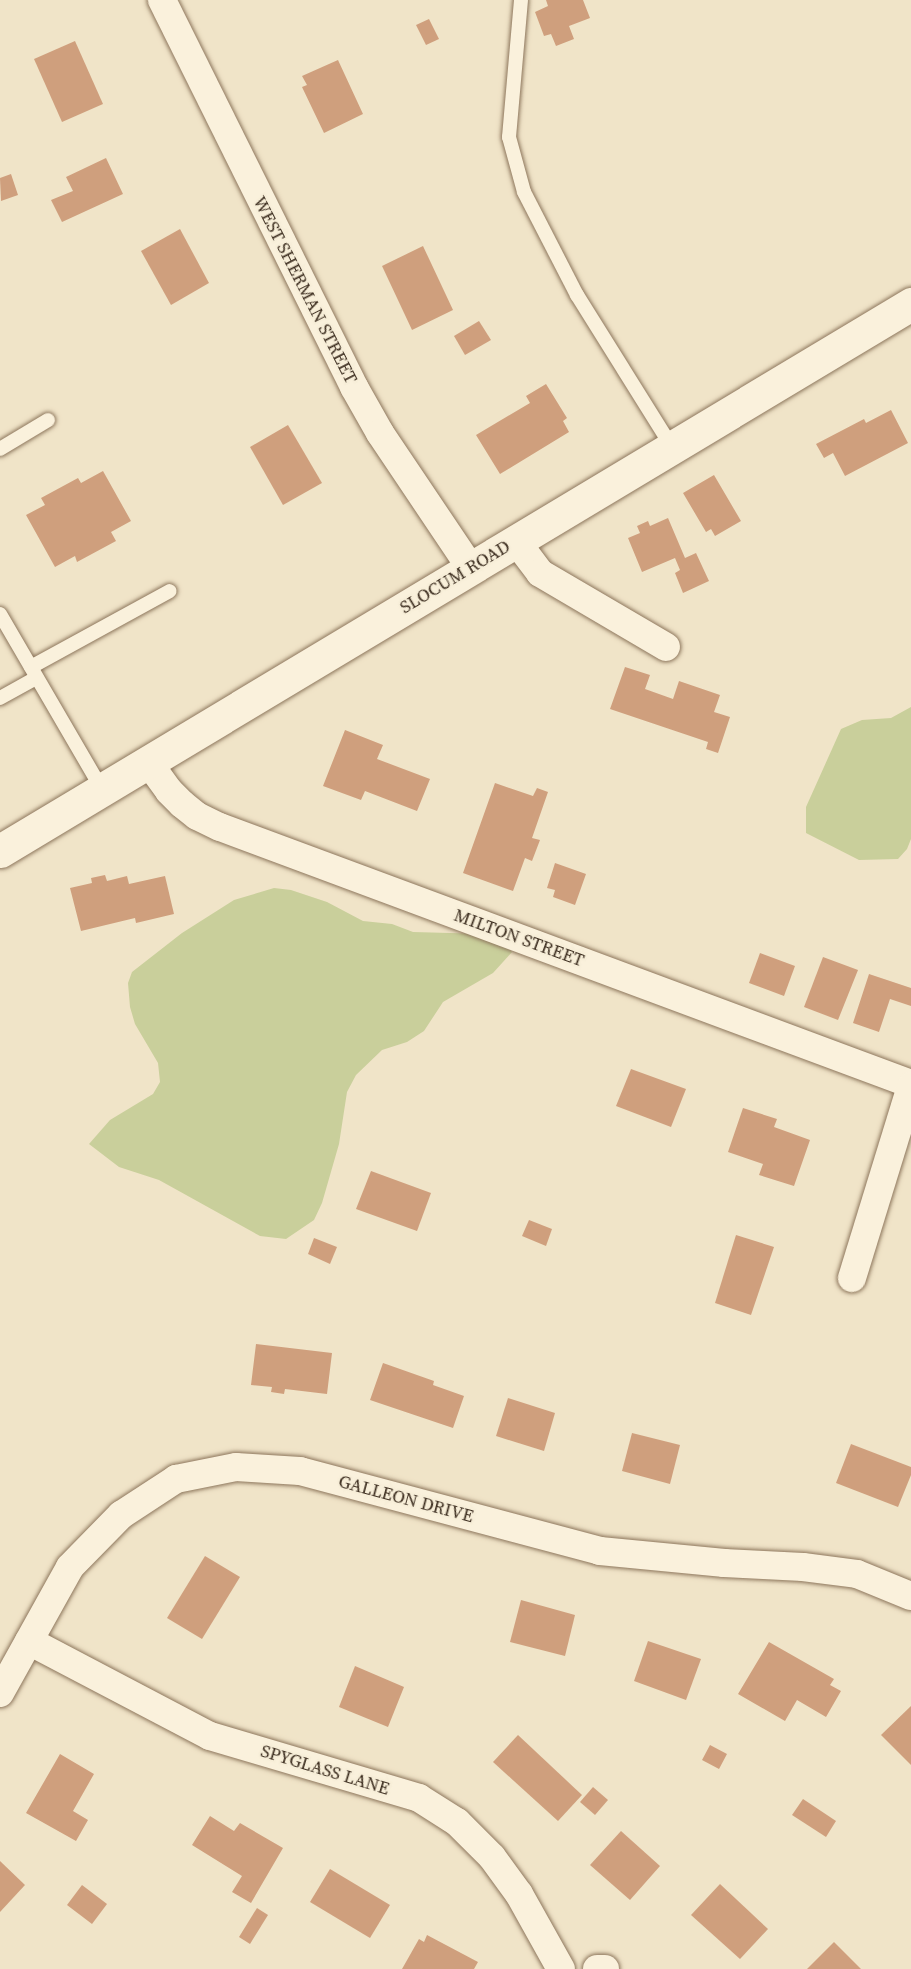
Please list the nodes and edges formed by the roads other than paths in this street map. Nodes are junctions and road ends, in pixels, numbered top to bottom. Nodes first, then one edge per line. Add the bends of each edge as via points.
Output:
1 (162, 0) edge
2 (521, 0) edge
3 (911, 304) edge
4 (48, 420) dead end
5 (672, 448) junction
6 (0, 449) edge
7 (516, 541) junction
8 (470, 567) junction
9 (170, 591) dead end
10 (0, 614) edge
11 (666, 647) dead end
12 (34, 673) junction
13 (0, 698) edge
14 (148, 762) junction
15 (102, 789) junction
16 (0, 851) edge
17 (911, 1085) edge
18 (852, 1278) dead end
19 (911, 1596) edge
20 (29, 1641) junction
21 (0, 1693) edge
22 (561, 1969) edge
23 (597, 1969) edge
24 (605, 1969) edge

1 - 8 street, WEST SHERMAN STREET via 354,387 380,433
2 - 5 lane via 509,137 524,192 576,295
3 - 5 main road, SLOCUM ROAD
4 - 6 lane
5 - 7 main road, SLOCUM ROAD
7 - 8 main road, SLOCUM ROAD
7 - 11 street via 540,573
8 - 14 main road, SLOCUM ROAD
9 - 12 lane
10 - 12 lane
12 - 13 lane
12 - 15 lane
14 - 15 main road, SLOCUM ROAD
14 - 17 street, MILTON STREET via 182,804 219,827
15 - 16 main road, SLOCUM ROAD
17 - 18 street
19 - 20 street, GALLEON DRIVE via 857,1574 600,1551 300,1471 236,1467 176,1479 121,1515 70,1567
20 - 21 street, GALLEON DRIVE
20 - 22 street, SPYGLASS LANE via 210,1736 419,1798 458,1822 492,1857 519,1894
23 - 24 street

